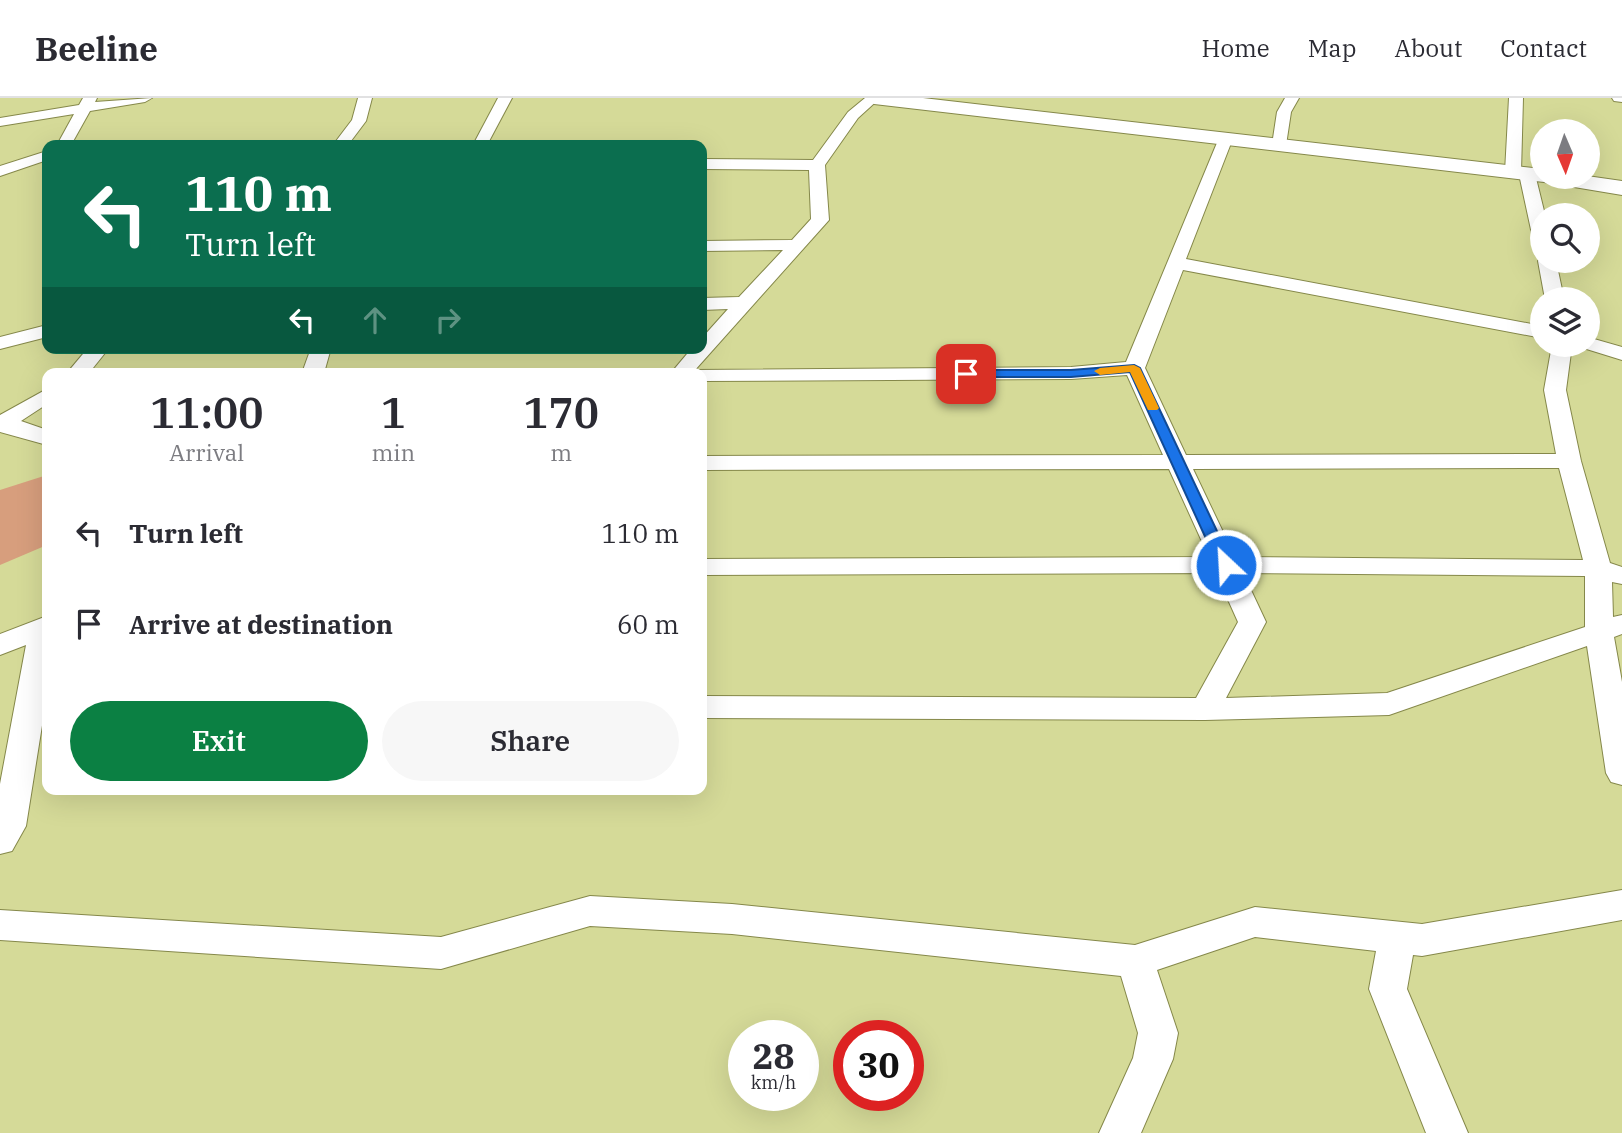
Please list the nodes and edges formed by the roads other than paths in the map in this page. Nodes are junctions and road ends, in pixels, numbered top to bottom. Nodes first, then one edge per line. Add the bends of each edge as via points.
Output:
1 (145, 98) edge
2 (365, 98) edge
3 (505, 98) edge
4 (873, 98) edge
5 (1292, 98) edge
6 (1516, 98) edge
7 (89, 102) edge
8 (939, 102) edge
9 (0, 122) edge
10 (1226, 138) junction
11 (67, 140) edge
12 (344, 140) edge
13 (483, 140) edge
14 (1279, 145) junction
15 (42, 157) edge
16 (707, 164) edge
17 (817, 165) junction
18 (0, 171) edge
19 (1527, 174) edge
20 (1600, 185) edge
21 (1622, 188) edge
22 (1534, 203) edge
23 (797, 245) junction
24 (707, 246) edge
25 (1176, 263) junction
26 (744, 303) junction
27 (707, 304) edge
28 (1530, 330) edge
29 (42, 332) edge
30 (0, 343) edge
31 (707, 344) edge
32 (1600, 347) edge
33 (94, 354) edge
34 (698, 354) edge
35 (1622, 354) edge
36 (1560, 357) edge
37 (81, 368) edge
38 (686, 368) edge
39 (1134, 368) junction
40 (707, 375) edge
41 (42, 398) edge
42 (2, 424) edge
43 (42, 436) edge
44 (1569, 461) junction
45 (1178, 462) junction
46 (707, 463) edge
47 (1226, 565) junction
48 (707, 567) edge
49 (1610, 572) edge
50 (42, 626) edge
51 (1610, 628) edge
52 (42, 642) edge
53 (0, 645) edge
54 (707, 707) edge
55 (1205, 709) junction
56 (1622, 773) edge
57 (0, 841) edge
58 (1622, 905) edge
59 (0, 925) edge
60 (1397, 937) junction
61 (1135, 961) junction
62 (1121, 1133) edge
63 (1447, 1133) edge

1 - 7 street
2 - 12 street via 359,121
3 - 13 street
4 - 8 street
4 - 17 street via 853,115
5 - 14 street via 1284,111
6 - 19 street
7 - 9 street
7 - 11 street
8 - 10 street
10 - 14 street
10 - 25 street
14 - 19 street
15 - 18 street
16 - 17 street
17 - 23 street via 820,220
19 - 22 street
20 - 21 street
23 - 24 street
23 - 26 street
25 - 28 street
25 - 39 street
26 - 27 street
26 - 31 street
29 - 30 street
32 - 35 street
33 - 37 street
34 - 38 street
36 - 44 street via 1555,390
39 - 40 street via 1071,373
39 - 45 street
41 - 42 street
42 - 43 street
44 - 45 street
44 - 49 street
45 - 46 street
45 - 47 street
47 - 48 street
47 - 49 street
47 - 55 street via 1252,622
49 - 51 street
50 - 53 street
51 - 55 street via 1389,704
51 - 56 street
52 - 57 street via 9,826
54 - 55 street
58 - 60 street via 1422,940
59 - 61 street via 440,953 590,911 732,919
60 - 61 street via 1255,922
60 - 63 street via 1388,989
61 - 62 street via 1158,1033 1153,1059

